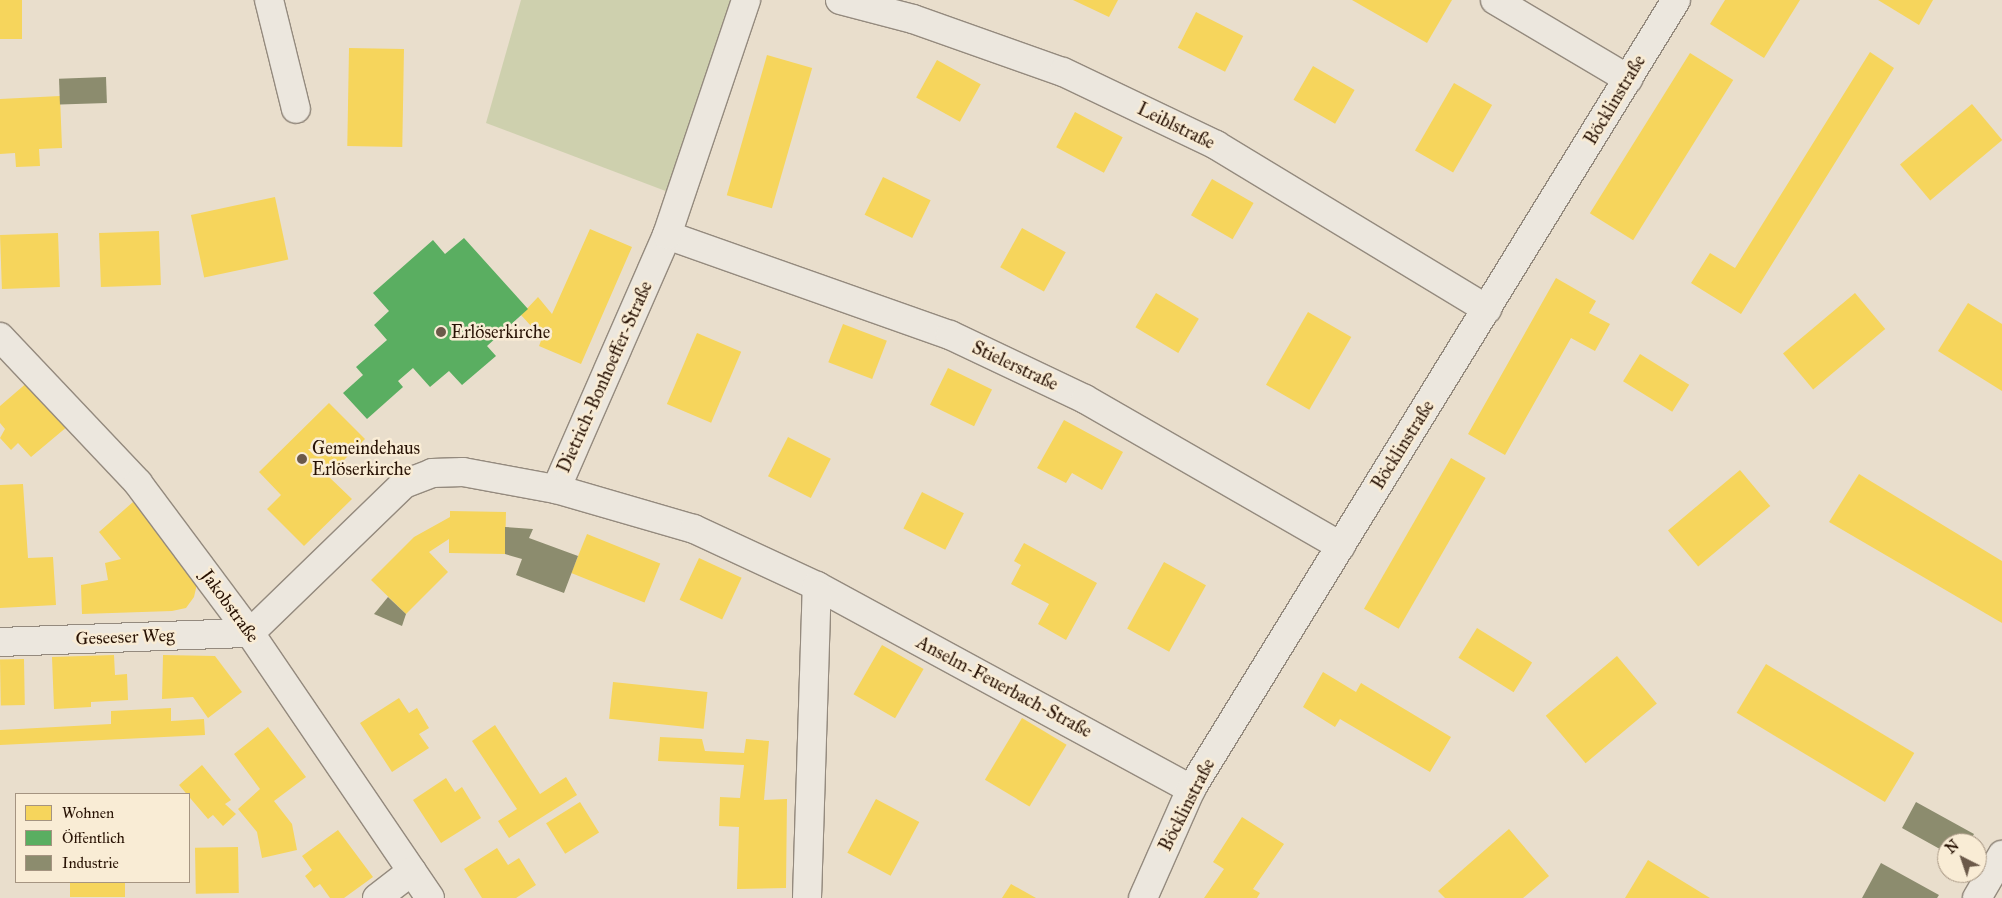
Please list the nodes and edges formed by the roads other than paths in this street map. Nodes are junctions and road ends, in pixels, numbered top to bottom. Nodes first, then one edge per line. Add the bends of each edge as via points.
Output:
1 (269, 0) edge
2 (746, 0) edge
3 (840, 0) edge
4 (1495, 0) edge
5 (1676, 0) edge
6 (1628, 79) junction
7 (296, 110) dead end
8 (668, 234) junction
9 (1487, 308) junction
10 (0, 337) edge
11 (556, 489) junction
12 (1341, 546) junction
13 (817, 586) junction
14 (250, 633) junction
15 (0, 642) edge
16 (1191, 789) junction
17 (2002, 855) edge
18 (412, 871) junction
19 (376, 898) edge
20 (430, 898) edge
21 (807, 898) edge
22 (1143, 898) edge
23 (1977, 898) edge

1 - 7 street
2 - 8 street, Dietrich-Bonhoeffer-Straße
3 - 9 street, Leiblstraße via 913,19 1072,76 1216,145
4 - 6 street
5 - 6 street, Böcklinstraße
6 - 9 street, Böcklinstraße
8 - 11 street, Dietrich-Bonhoeffer-Straße
8 - 12 street, Stielerstraße via 950,335 1085,399
9 - 12 street, Böcklinstraße
10 - 14 street, Jakobstraße via 138,483
11 - 13 street, Anselm-Feuerbach-Straße via 694,529
11 - 14 street, Dietrich-Bonhoeffer-Straße via 463,472 432,473 404,484
12 - 16 street, Böcklinstraße
13 - 16 street, Anselm-Feuerbach-Straße
13 - 21 street
14 - 15 street, Geseeser Weg
14 - 18 street, Jakobstraße
16 - 22 street, Böcklinstraße
17 - 23 street
18 - 19 street
18 - 20 street, Jakobstraße

